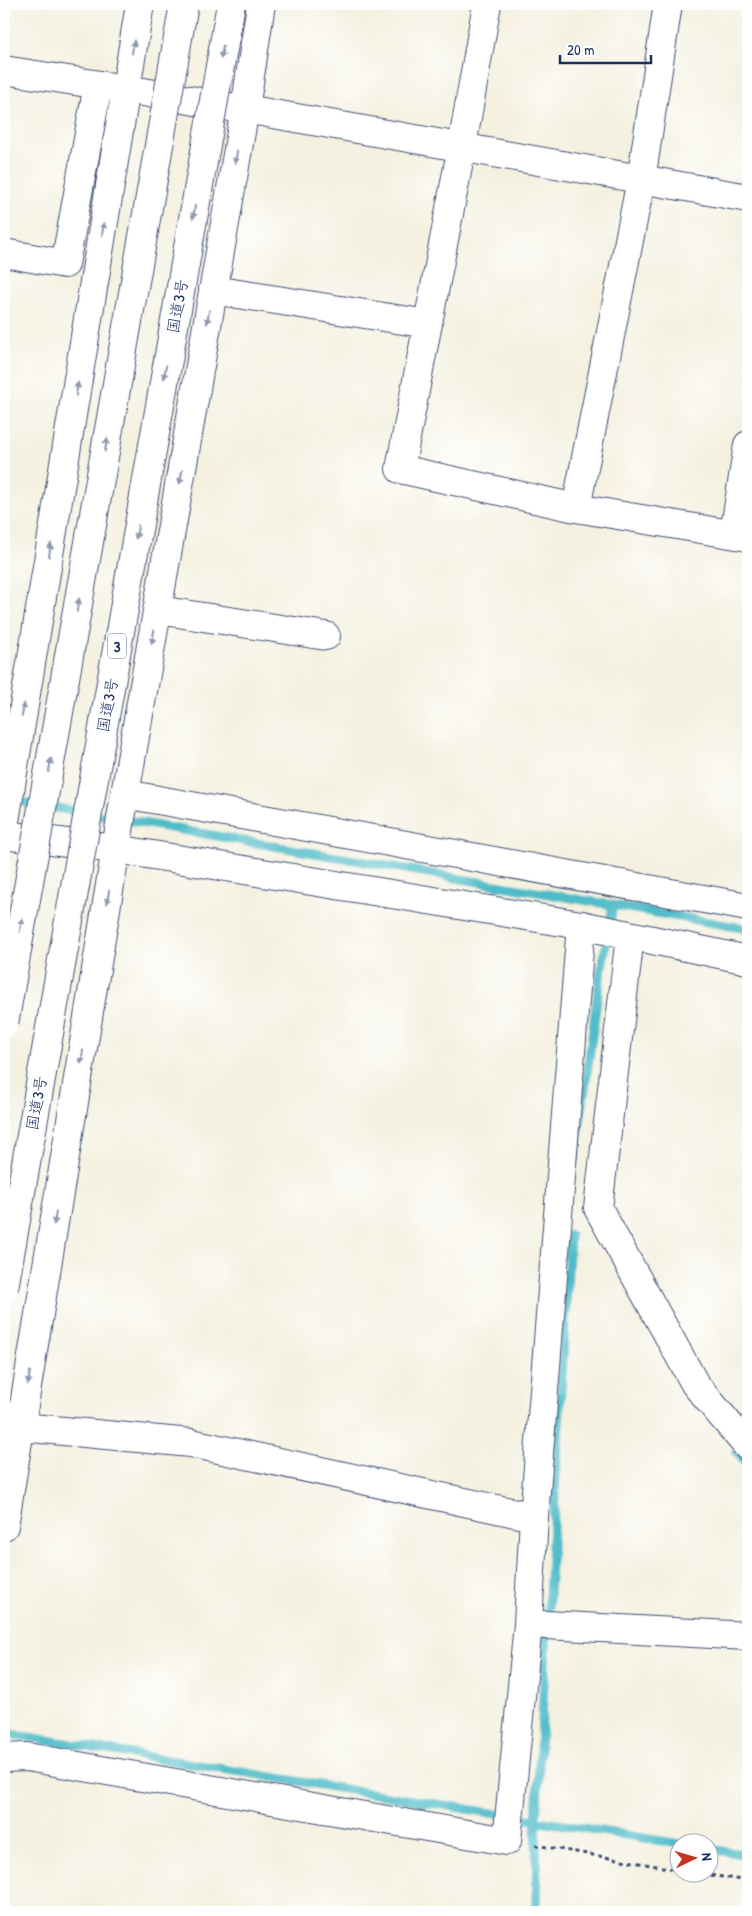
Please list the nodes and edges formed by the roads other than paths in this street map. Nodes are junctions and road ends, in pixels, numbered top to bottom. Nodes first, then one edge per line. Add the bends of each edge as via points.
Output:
1 (140, 4) edge
2 (184, 4) edge
3 (231, 4) edge
4 (261, 4) edge
5 (487, 4) edge
6 (668, 4) edge
7 (4, 70) edge
8 (98, 85) junction
9 (126, 90) junction
10 (245, 109) junction
11 (462, 146) junction
12 (641, 180) junction
13 (748, 198) edge
14 (4, 253) edge
15 (213, 290) junction
16 (428, 324) junction
17 (748, 445) edge
18 (576, 508) junction
19 (741, 536) edge
20 (158, 610) junction
21 (326, 636) dead end
22 (125, 794) junction
23 (4, 827) edge
24 (4, 835) edge
25 (116, 849) junction
26 (748, 907) edge
27 (581, 926) junction
28 (630, 936) junction
29 (748, 960) edge
30 (4, 1024) edge
31 (4, 1288) edge
32 (21, 1428) junction
33 (748, 1447) edge
34 (534, 1517) junction
35 (4, 1526) edge
36 (528, 1624) junction
37 (748, 1636) edge
38 (4, 1758) edge

9 -> 1 main road
30 -> 2 main road, bridge
3 -> 31 main road, 国道3号 / 3, bridge
4 - 10 main road
5 - 11 main road
6 - 12 main road
7 - 8 main road
8 - 9 main road
8 - 14 main road via 65,264
9 - 10 main road
23 -> 9 main road
10 - 11 main road
10 -> 15 main road
11 - 12 main road
11 - 16 main road
12 - 13 main road
12 - 18 main road
15 - 16 main road
15 -> 20 main road
16 - 18 main road via 400,468
17 - 19 main road
18 - 19 main road
20 - 21 main road
20 -> 22 main road
22 - 25 main road
22 - 26 main road
24 - 25 main road
25 - 27 main road
25 -> 32 main road
27 - 28 main road
27 - 34 main road
28 - 29 main road
28 - 33 main road via 598,1208 695,1384
32 - 34 main road via 191,1444
32 - 35 main road
34 - 36 main road
36 - 37 main road
36 - 38 main road via 507,1841 27,1757

